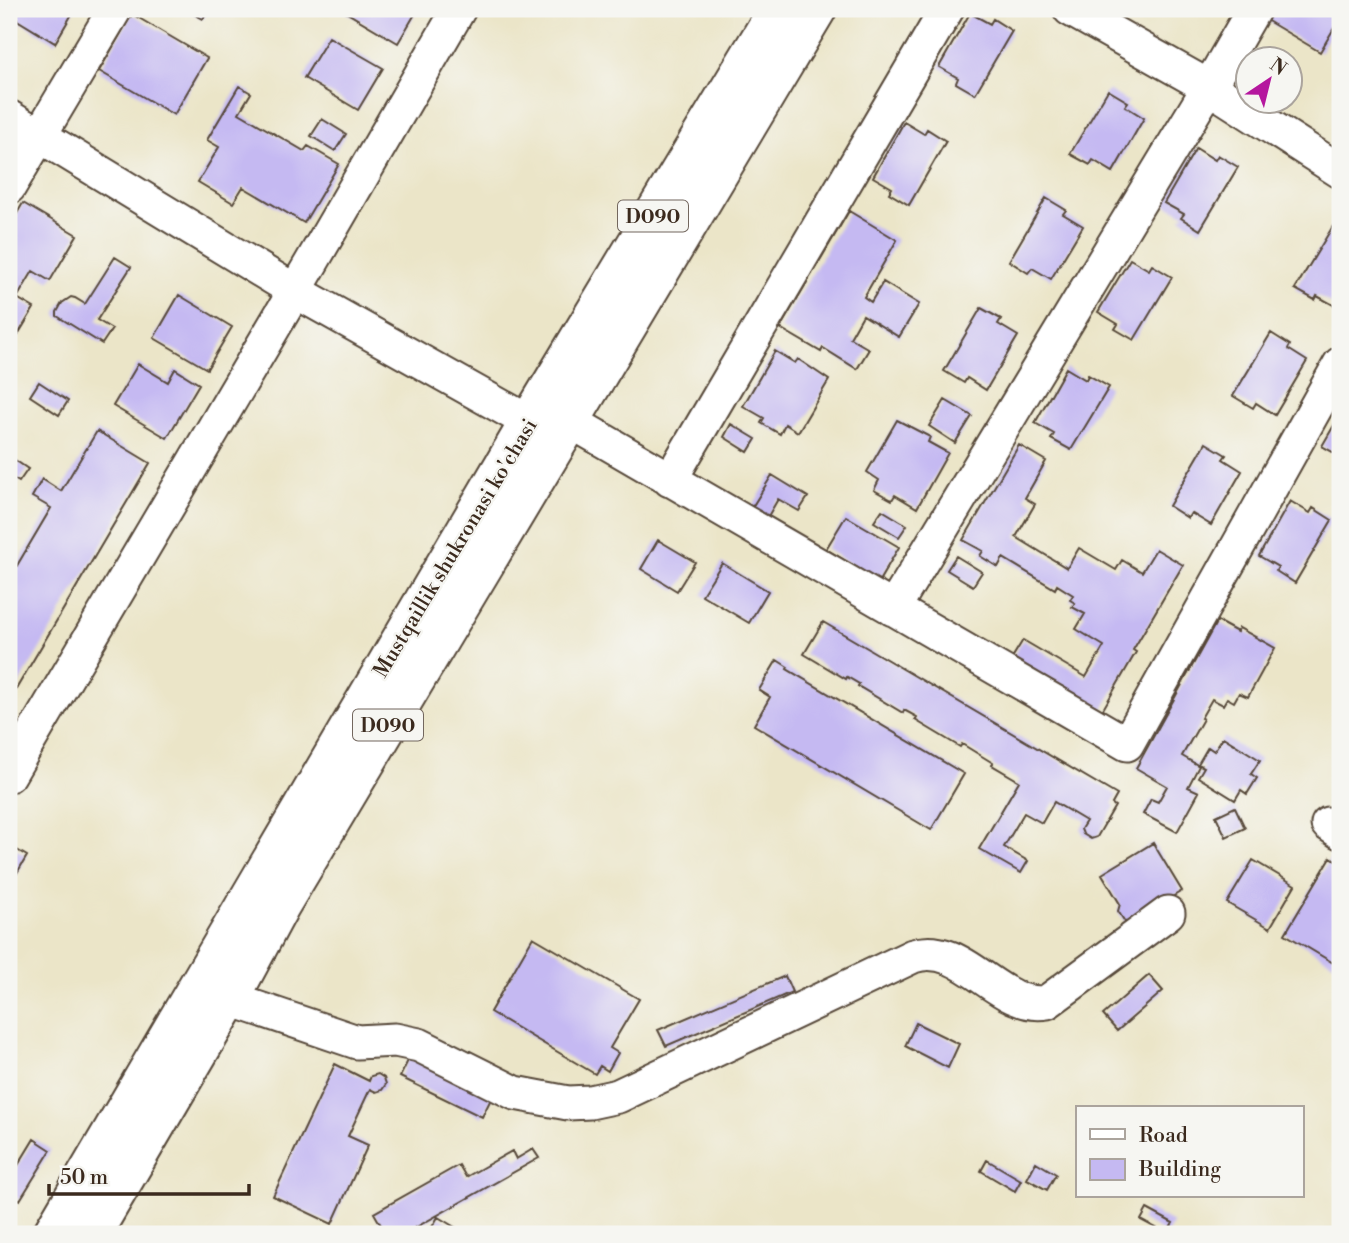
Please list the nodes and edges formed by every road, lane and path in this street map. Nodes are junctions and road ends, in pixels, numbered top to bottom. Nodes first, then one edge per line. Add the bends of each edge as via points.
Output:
1 (115, 9) edge
2 (459, 9) edge
3 (778, 9) edge
4 (817, 9) edge
5 (947, 9) edge
6 (1070, 9) edge
7 (1254, 9) edge
8 (1209, 87) junction
9 (9, 117) edge
10 (40, 136) junction
11 (1340, 171) edge
12 (9, 187) edge
13 (295, 291) junction
14 (1340, 364) edge
15 (550, 432) junction
16 (670, 480) junction
17 (893, 609) junction
18 (9, 775) edge
19 (1168, 914) dead end
20 (230, 999) junction
21 (79, 1230) edge

1 - 10 street
2 - 13 street
3 - 15 main road, Mustqaillik shukronasi ko'chasi / D090
4 - 15 main road, Mustqaillik shukronasi ko'chasi / D090
5 - 16 street
6 - 8 street
7 - 8 street
8 - 11 street
8 - 17 street
9 - 10 street
10 - 12 street
10 - 13 street
13 - 15 street
13 - 18 street
14 - 17 street via 1127,744
15 - 16 street
15 - 20 main road, Mustqaillik shukronasi ko'chasi / D090
15 - 21 main road, Mustqaillik shukronasi ko'chasi / D090 via 260,877
16 - 17 street
19 - 20 street via 1047,1002 1023,1001 959,962 922,953 618,1096 590,1102 568,1103 515,1093 419,1045 395,1040 356,1042
20 - 21 main road, Mustqaillik shukronasi ko'chasi / D090

